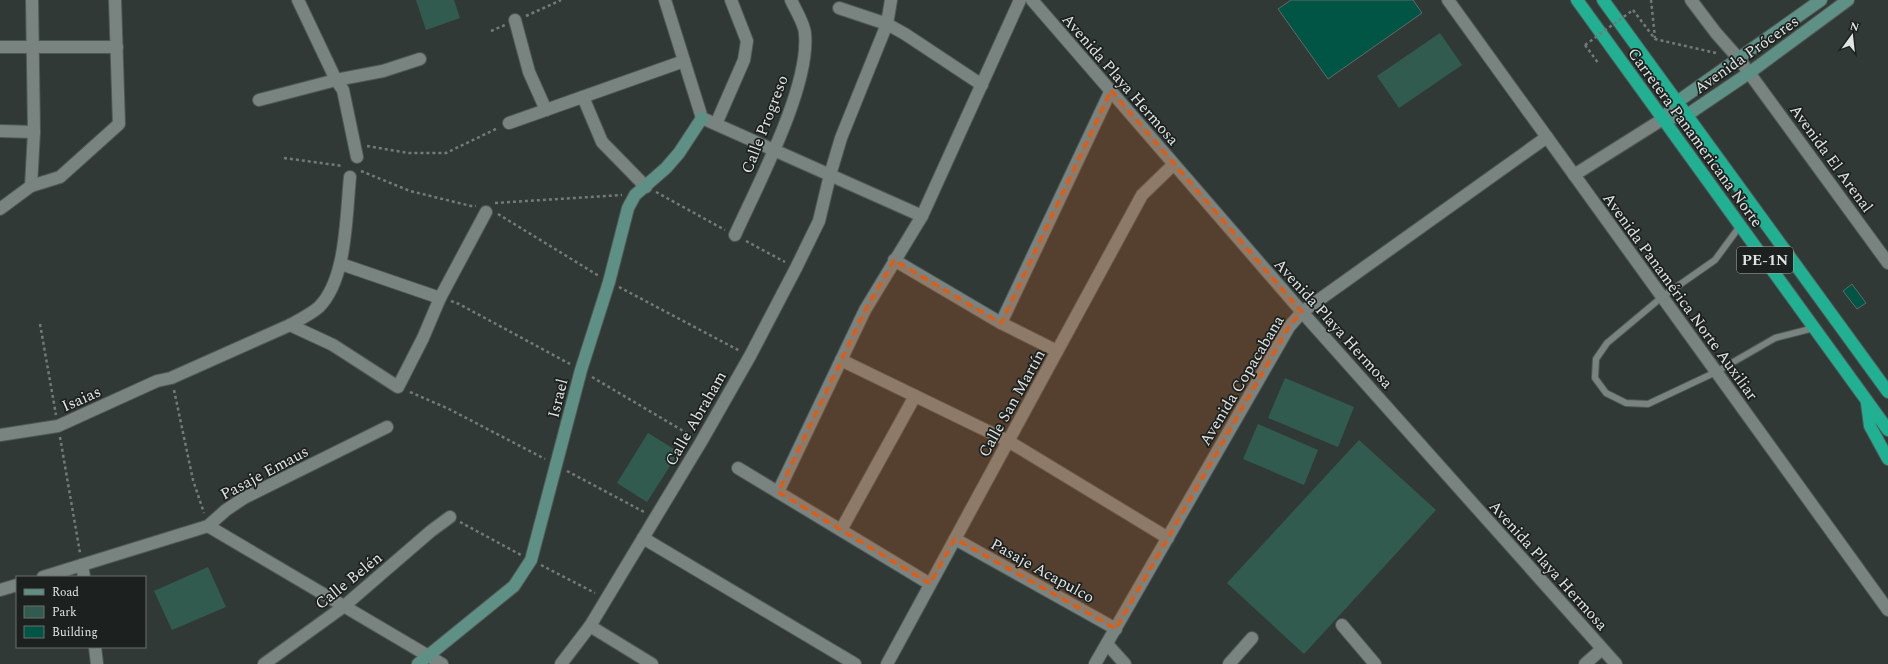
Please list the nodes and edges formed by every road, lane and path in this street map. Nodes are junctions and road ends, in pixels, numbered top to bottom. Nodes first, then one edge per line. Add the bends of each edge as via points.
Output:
1 (32, 0) edge
2 (115, 0) edge
3 (298, 0) edge
4 (665, 0) edge
5 (731, 0) edge
6 (791, 0) edge
7 (891, 0) edge
8 (1020, 0) edge
9 (1032, 0) edge
10 (1448, 0) edge
11 (1577, 0) edge
12 (1603, 0) edge
13 (1651, 0) edge
14 (1691, 0) edge
15 (1821, 0) edge
16 (1848, 0) edge
17 (839, 8) dead end
18 (516, 20) dead end
19 (887, 24) junction
20 (1655, 39) junction
21 (33, 46) junction
22 (0, 47) edge
23 (117, 47) junction
24 (1722, 55) dead end
25 (420, 59) dead end
26 (1739, 59) junction
27 (684, 61) junction
28 (1599, 64) dead end
29 (1749, 73) junction
30 (336, 80) junction
31 (982, 85) junction
32 (1111, 90) junction
33 (583, 97) junction
34 (259, 100) dead end
35 (1677, 102) junction
36 (546, 110) junction
37 (1687, 116) junction
38 (702, 118) junction
39 (1663, 120) junction
40 (509, 123) joint
41 (716, 124) junction
42 (0, 131) edge
43 (34, 132) junction
44 (1547, 137) junction
45 (354, 144) junction
46 (773, 148) junction
47 (357, 157) dead end
48 (284, 158) dead end
49 (1174, 165) junction
50 (352, 171) junction
51 (830, 175) junction
52 (1574, 175) junction
53 (31, 186) junction
54 (646, 187) junction
55 (635, 194) junction
56 (486, 207) junction
57 (0, 209) edge
58 (922, 216) junction
59 (1740, 226) junction
60 (736, 235) junction
61 (894, 260) junction
62 (1888, 263) edge
63 (341, 264) junction
64 (796, 268) junction
65 (1662, 297) junction
66 (440, 298) junction
67 (1302, 312) junction
68 (1001, 323) junction
69 (40, 324) dead end
70 (290, 325) junction
71 (1814, 328) junction
72 (1057, 351) junction
73 (841, 360) junction
74 (1716, 372) junction
75 (171, 378) junction
76 (398, 387) junction
77 (1886, 388) edge
78 (915, 396) junction
79 (1866, 400) junction
80 (58, 426) junction
81 (386, 427) dead end
82 (1888, 430) edge
83 (0, 435) edge
84 (1008, 442) junction
85 (1888, 459) edge
86 (557, 466) junction
87 (738, 468) dead end
88 (778, 492) junction
89 (450, 517) dead end
90 (655, 518) junction
91 (208, 526) junction
92 (841, 530) junction
93 (643, 538) junction
94 (1168, 538) junction
95 (955, 539) junction
96 (83, 571) edge
97 (49, 576) edge
98 (930, 584) junction
99 (16, 585) edge
100 (0, 590) edge
101 (343, 607) junction
102 (1888, 610) edge
103 (1342, 625) dead end
104 (590, 626) junction
105 (1116, 629) junction
106 (1252, 638) dead end
107 (1107, 644) junction
108 (95, 648) edge
109 (1602, 649) junction
110 (428, 656) junction
111 (97, 664) edge
112 (264, 664) edge
113 (418, 664) edge
114 (442, 664) edge
115 (561, 664) edge
116 (652, 664) edge
117 (855, 664) edge
118 (887, 664) edge
119 (1095, 664) edge
120 (1125, 664) edge
121 (1229, 664) edge
122 (1375, 664) edge
123 (1585, 664) edge
124 (1616, 664) edge

1 - 21 street
2 - 23 street
3 - 30 street
4 - 27 street
5 - 41 street via 746,42 744,60
6 - 46 street, Calle Progreso via 805,32 802,68 790,110
7 - 19 street, Calle Abraham
8 - 31 street
9 - 32 street, Avenida Playa Hermosa
10 - 44 street, Avenida Panamérica Norte Auxiliar
11 - 39 highway, Carretera Panamericana Norte / PE-1N
12 - 35 highway, Carretera Panamericana Norte / PE-1N
13 - 20 path
14 - 26 street, Avenida El Arenal
15 - 26 street, Avenida Próceres
16 - 29 street, Avenida Próceres
17 - 19 street
18 - 36 street via 529,72
19 - 31 street
19 - 51 street, Calle Abraham via 841,138
20 - 24 path
20 - 28 path, bridge via 1633,10 1586,45
21 - 22 street
21 - 23 street
21 - 43 street
23 - 53 street via 119,124 60,177
25 - 30 street via 383,71
26 - 29 street, Avenida El Arenal
26 - 35 street, Avenida Próceres
27 - 33 street
27 - 38 street
29 - 37 street, Avenida Próceres
29 - 62 street, Avenida El Arenal
30 - 34 street
30 - 45 street via 343,90
31 - 58 street
32 - 49 street, Avenida Playa Hermosa
32 - 68 street
33 - 36 street
33 - 54 street via 602,142
35 - 37 highway, Carretera Panamericana Norte / PE-1N
35 - 39 street, Avenida Próceres
36 - 40 street
37 - 39 street, Avenida Próceres
37 - 77 highway, Carretera Panamericana Norte / PE-1N
38 - 41 street
38 - 54 street via 666,168
39 - 52 street
39 - 59 highway, Carretera Panamericana Norte / PE-1N
40 - 45 path via 446,153 410,153
41 - 46 street
42 - 43 street
43 - 53 street
44 - 52 street, Avenida Panamérica Norte Auxiliar
44 - 67 street, Avenida Copacabana
45 - 47 street
46 - 51 street
46 - 60 street, Calle Progreso
48 - 50 path
49 - 67 street, Avenida Playa Hermosa
49 - 72 street, Calle San Martín via 1142,195
50 - 56 path via 410,190 471,206
50 - 63 street, Isaias
51 - 58 street
51 - 64 street, Calle Abraham via 819,221
52 - 65 street, Avenida Panamérica Norte Auxiliar
53 - 57 street
54 - 55 street
54 - 60 path
55 - 56 path
55 - 86 street, Israel via 628,208 609,282 581,370
56 - 66 street
58 - 61 street
59 - 65 lane via 1715,260
59 - 71 highway, Carretera Panamericana Norte / PE-1N
60 - 64 path
61 - 68 street
61 - 73 street via 865,310
63 - 66 street
63 - 70 street, Isaias via 332,288 318,308
64 - 90 street, Calle Abraham via 701,442
65 - 74 street, Avenida Panamérica Norte Auxiliar
65 - 74 lane via 1607,343 1596,359 1594,378 1606,393 1626,403 1648,404
66 - 76 street via 424,338
67 - 94 street, Avenida Copacabana via 1288,327
67 - 109 street, Avenida Playa Hermosa
68 - 72 street
69 - 80 path
70 - 75 street, Isaias
70 - 76 street via 333,345
71 - 74 lane via 1775,338
71 - 79 highway, Carretera Panamericana Norte / PE-1N
72 - 84 street, Calle San Martín
73 - 78 street
73 - 88 street
74 - 102 street, Avenida Panamérica Norte Auxiliar
75 - 80 street, Isaias via 157,381
75 - 91 path via 193,480
76 - 86 path via 449,409
78 - 84 street
78 - 92 street
79 - 82 highway, Carretera Panamericana Norte / PE-1N
79 - 85 highway via 1870,426
80 - 83 street, Isaias
80 - 96 path
81 - 91 street, Pasaje Emaus via 244,498
84 - 94 street
84 - 95 street, Calle San Martín
86 - 90 path
86 - 110 street, Israel via 531,560 523,575 514,586
87 - 88 street
88 - 92 street
89 - 101 street, Calle Belén
90 - 93 street, Calle Abraham
91 - 96 street, Pasaje Emaus
91 - 101 street
92 - 98 street
93 - 104 street, Calle Abraham
93 - 117 street
94 - 105 street, Avenida Copacabana
95 - 98 street, Calle San Martín
95 - 105 street, Pasaje Acapulco
96 - 97 street, Pasaje Emaus
98 - 118 street, Calle San Martín
99 - 100 street
101 - 110 street
101 - 112 street, Calle Belén
103 - 122 street
104 - 115 street, Calle Abraham
104 - 116 street
105 - 107 street, Avenida Copacabana
106 - 121 street
107 - 119 street, Avenida Copacabana
107 - 120 street
108 - 111 street
109 - 123 street
109 - 124 street, Avenida Playa Hermosa
110 - 113 street, Israel
110 - 114 street

